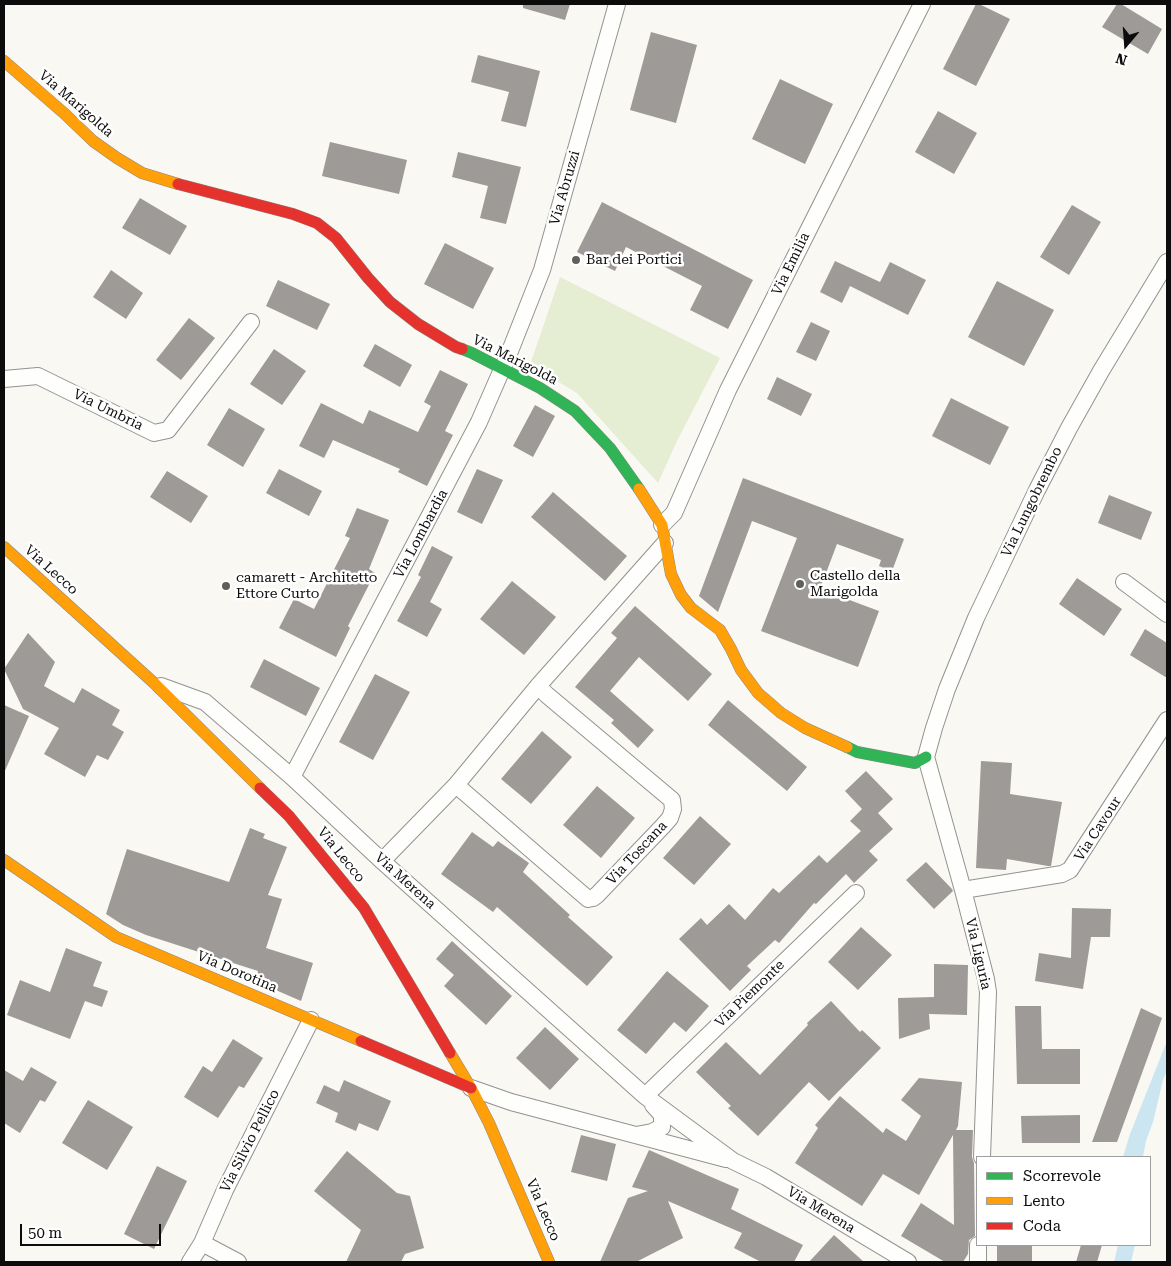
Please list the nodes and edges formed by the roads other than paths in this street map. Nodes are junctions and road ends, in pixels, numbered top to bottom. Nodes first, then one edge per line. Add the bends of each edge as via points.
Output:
1 (617, 4) edge
2 (922, 4) edge
3 (4, 61) edge
4 (1167, 262) edge
5 (251, 322) dead end
6 (502, 368) junction
7 (4, 379) edge
8 (662, 525) junction
9 (665, 542) junction
10 (4, 547) edge
11 (1124, 582) dead end
12 (1167, 614) edge
13 (154, 683) junction
14 (538, 686) junction
15 (1167, 720) edge
16 (926, 757) junction
17 (292, 777) junction
18 (456, 785) junction
19 (4, 860) edge
20 (382, 861) junction
21 (963, 890) junction
22 (856, 893) dead end
23 (311, 1020) junction
24 (471, 1088) junction
25 (645, 1096) junction
26 (634, 1135) junction
27 (982, 1156) edge
28 (733, 1161) junction
29 (202, 1243) junction
30 (978, 1246) edge
31 (190, 1262) edge
32 (238, 1262) edge
33 (548, 1262) edge
34 (908, 1262) edge
35 (978, 1262) edge

1 - 6 street, Via Abruzzi via 542,270
2 - 8 street, Via Emilia via 728,390 674,513
3 - 6 main road, Via Marigolda via 93,141 142,173 293,214 317,224 336,238 390,302 418,324 456,347
4 - 16 street, Via Lungobrembo via 1069,428 1013,540 972,627 944,697
5 - 7 street, Via Umbria via 168,430 154,433 38,376
6 - 8 main road, Via Marigolda via 575,411 610,448
6 - 17 street, Via Lombardia via 480,422
8 - 9 main road, Via Marigolda
9 - 14 street
9 - 16 main road, Via Marigolda via 671,574 681,595 691,608 720,630 741,670 758,693 781,713 857,752 915,763
10 - 13 main road, Via Lecco
11 - 12 street
13 - 17 street, Via Merena via 205,702
13 - 24 main road, Via Lecco via 289,816 364,908
14 - 18 street
14 - 18 street, Via Toscana via 672,800 670,818 597,895 588,899
15 - 21 street, Via Cavour via 1070,870
16 - 21 street, Via Liguria
17 - 20 street, Via Merena
18 - 20 street
19 - 23 main road, Via Dorotina via 116,938
20 - 25 street, Via Merena
21 - 27 street, Via Liguria via 988,992
22 - 25 street, Via Piemonte
23 - 24 main road, Via Dorotina
23 - 29 street, Via Silvio Pellico via 225,1190
24 - 26 street, Via Merena
24 - 33 main road, Via Lecco
25 - 26 street, Via Merena via 662,1115 662,1126 652,1132
25 - 28 street, Via Merena
26 - 28 street, Via Merena
28 - 34 street, Via Merena
29 - 31 street, Via Silvio Pellico
29 - 32 street
30 - 35 street

